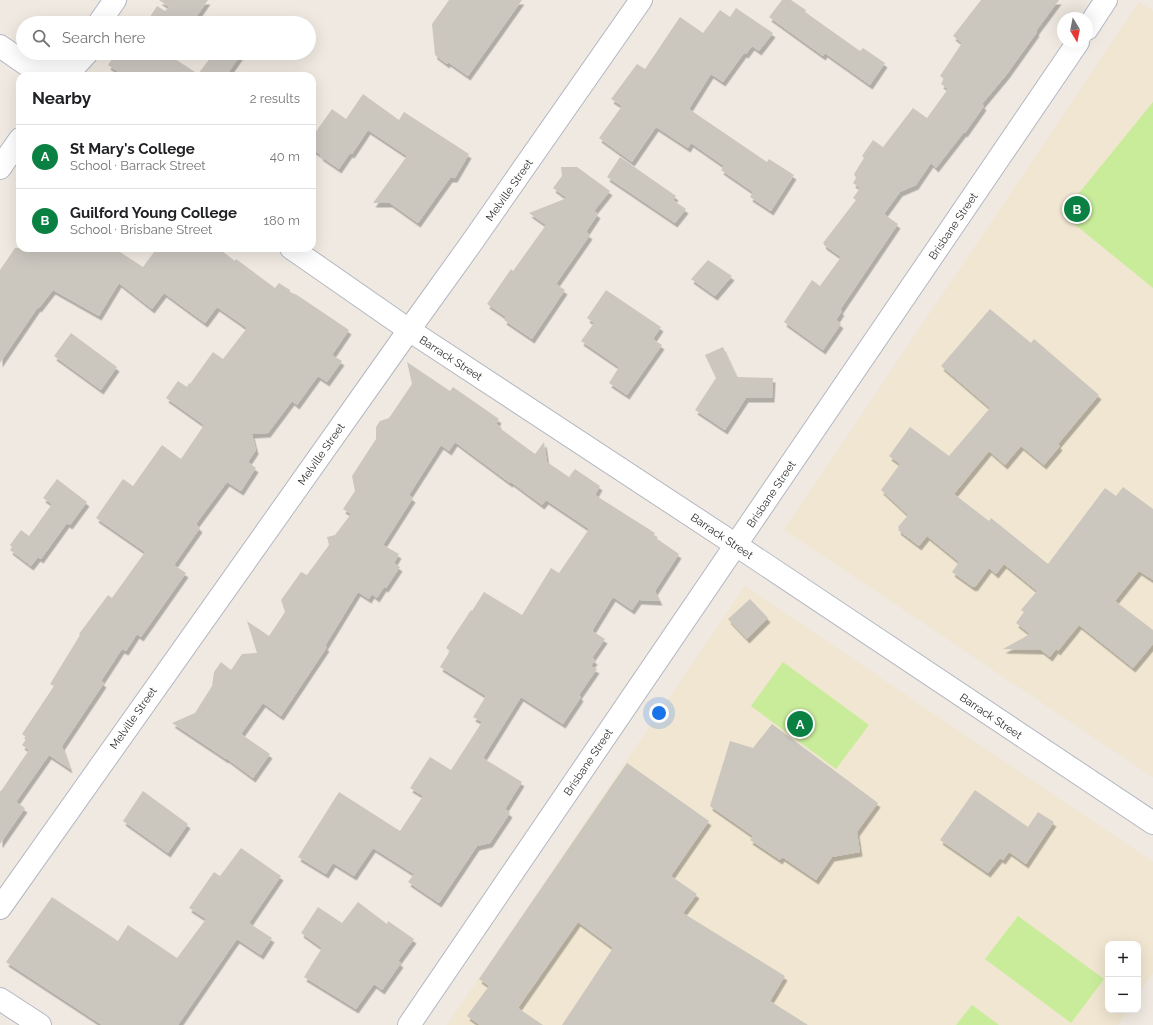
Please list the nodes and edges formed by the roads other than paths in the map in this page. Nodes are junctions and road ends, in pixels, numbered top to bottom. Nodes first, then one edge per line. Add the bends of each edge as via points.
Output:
1 (115, 0) edge
2 (641, 0) edge
3 (1106, 0) edge
4 (104, 16) edge
5 (1093, 20) edge
6 (0, 46) edge
7 (1074, 48) edge
8 (16, 57) edge
9 (21, 60) edge
10 (64, 60) edge
11 (81, 60) edge
12 (25, 63) junction
13 (56, 72) edge
14 (58, 72) edge
15 (59, 72) edge
16 (61, 72) edge
17 (16, 145) edge
18 (0, 168) edge
19 (297, 252) edge
20 (409, 330) junction
21 (736, 545) junction
22 (1153, 823) edge
23 (0, 908) edge
24 (0, 998) edge
25 (40, 1025) edge
26 (409, 1025) edge

1 - 4 street
2 - 20 street, Melville Street
3 - 5 street
6 - 8 street
7 - 21 street, Brisbane Street
9 - 12 street
10 - 15 street
11 - 16 street via 75,66
12 - 13 street
12 - 14 street via 50,62
17 - 18 street
19 - 20 street, Barrack Street
20 - 21 street, Barrack Street
20 - 23 street, Melville Street
21 - 22 street, Barrack Street
21 - 26 street, Brisbane Street
24 - 25 street

